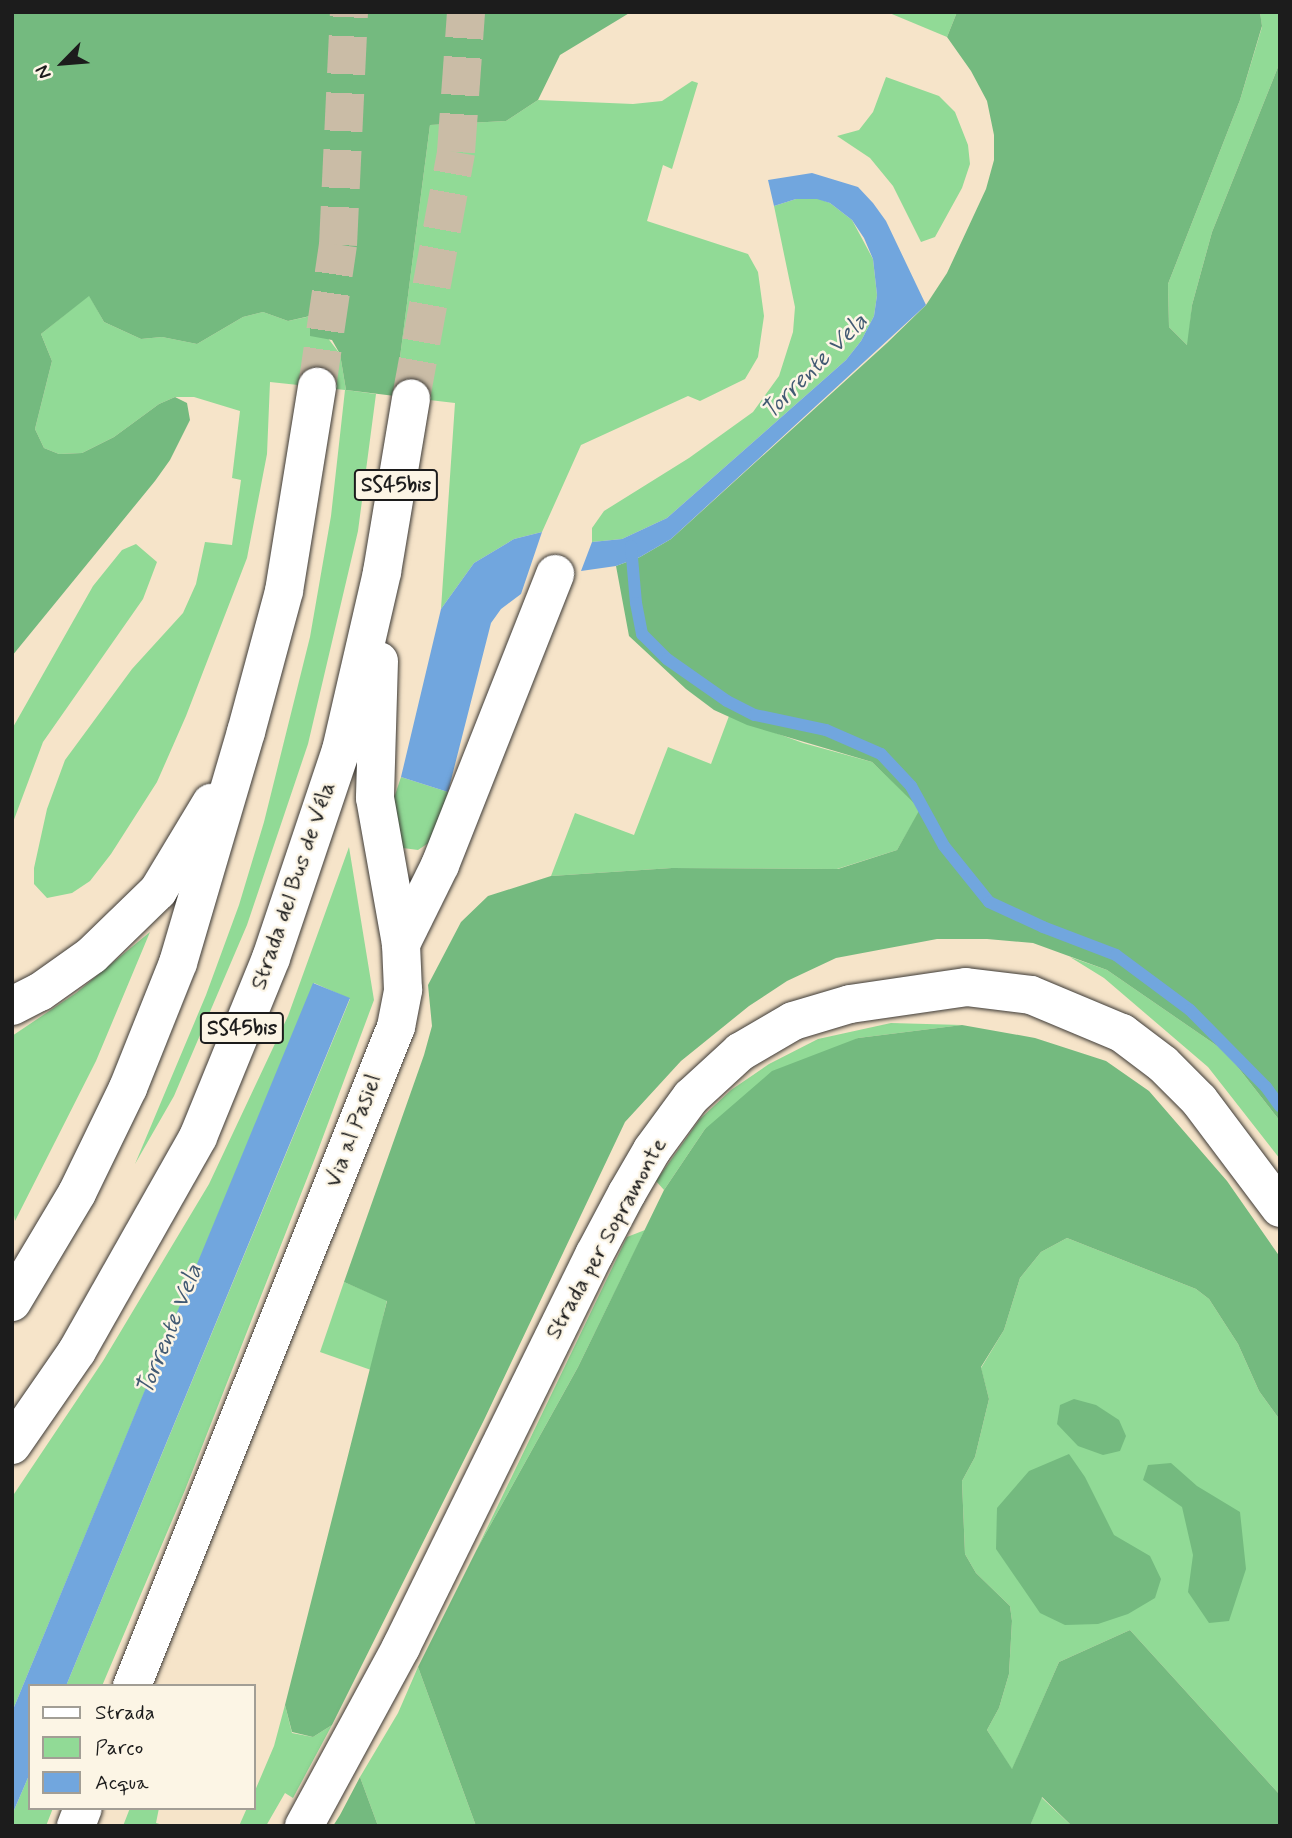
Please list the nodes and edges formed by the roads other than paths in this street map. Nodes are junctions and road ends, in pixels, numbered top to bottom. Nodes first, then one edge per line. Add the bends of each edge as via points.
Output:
1 (317, 387) tunnel mouth
2 (411, 398) tunnel mouth
3 (382, 572) junction
4 (555, 574) dead end
5 (246, 732) junction
6 (401, 944) junction
7 (12, 1006) edge
8 (1280, 1208) edge
9 (12, 1302) edge
10 (12, 1445) edge
11 (133, 1684) edge
12 (303, 1826) edge

1 - 5 main road via 284,591
2 - 3 main road, Strada del Bus de Véla / SS45bis
3 - 6 main road via 375,798
3 - 10 main road, Strada del Bus de Véla / SS45bis via 341,750 271,958 198,1137 77,1352
4 - 6 main road, Via al Pasiel via 440,865
5 - 7 main road via 207,812 158,891 92,955
5 - 9 main road via 186,938 148,1044 77,1193
6 - 11 main road, Via al Pasiel via 403,990 396,1027
8 - 12 main road, Strada per Sopramonte via 1199,1100 1163,1065 1122,1033 1031,995 966,987 850,1004 793,1021 740,1052 691,1097 627,1193 401,1647

